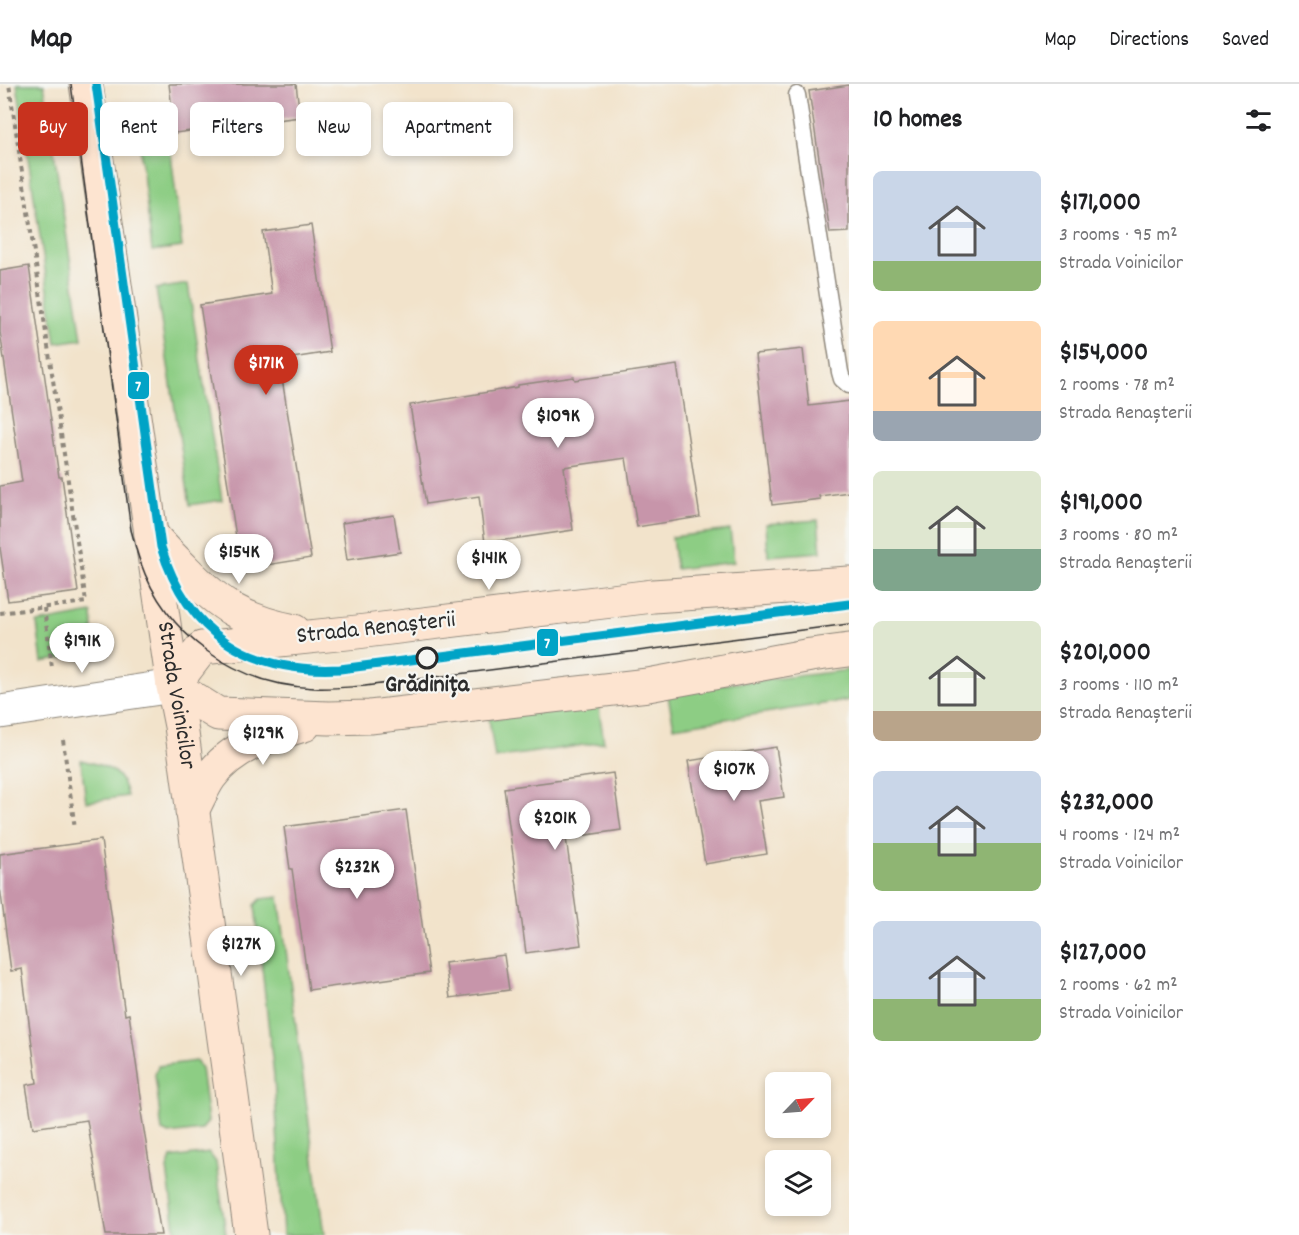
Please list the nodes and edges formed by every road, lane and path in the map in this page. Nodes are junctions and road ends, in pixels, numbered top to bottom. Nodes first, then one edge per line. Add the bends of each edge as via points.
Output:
1 (9, 84) edge
2 (86, 84) edge
3 (798, 95) dead end
4 (849, 385) edge
5 (151, 534) junction
6 (849, 584) edge
7 (0, 613) edge
8 (328, 635) junction
9 (849, 650) edge
10 (173, 686) junction
11 (0, 712) edge
12 (329, 718) junction
13 (192, 811) junction
14 (250, 1235) edge

1 - 7 path via 86,602
2 - 5 street, Strada Voinicilor
3 - 4 lane via 840,372
5 - 8 street via 199,585 232,610 269,626
5 - 10 street, Strada Voinicilor
6 - 8 street, Strada Renașterii via 652,596
8 - 10 street, Strada Renașterii via 201,648
9 - 12 street via 648,685 370,717
10 - 11 street
10 - 12 street via 218,714
10 - 13 street, Strada Voinicilor
12 - 13 street via 280,732 231,754 210,777
13 - 14 street, Strada Voinicilor

